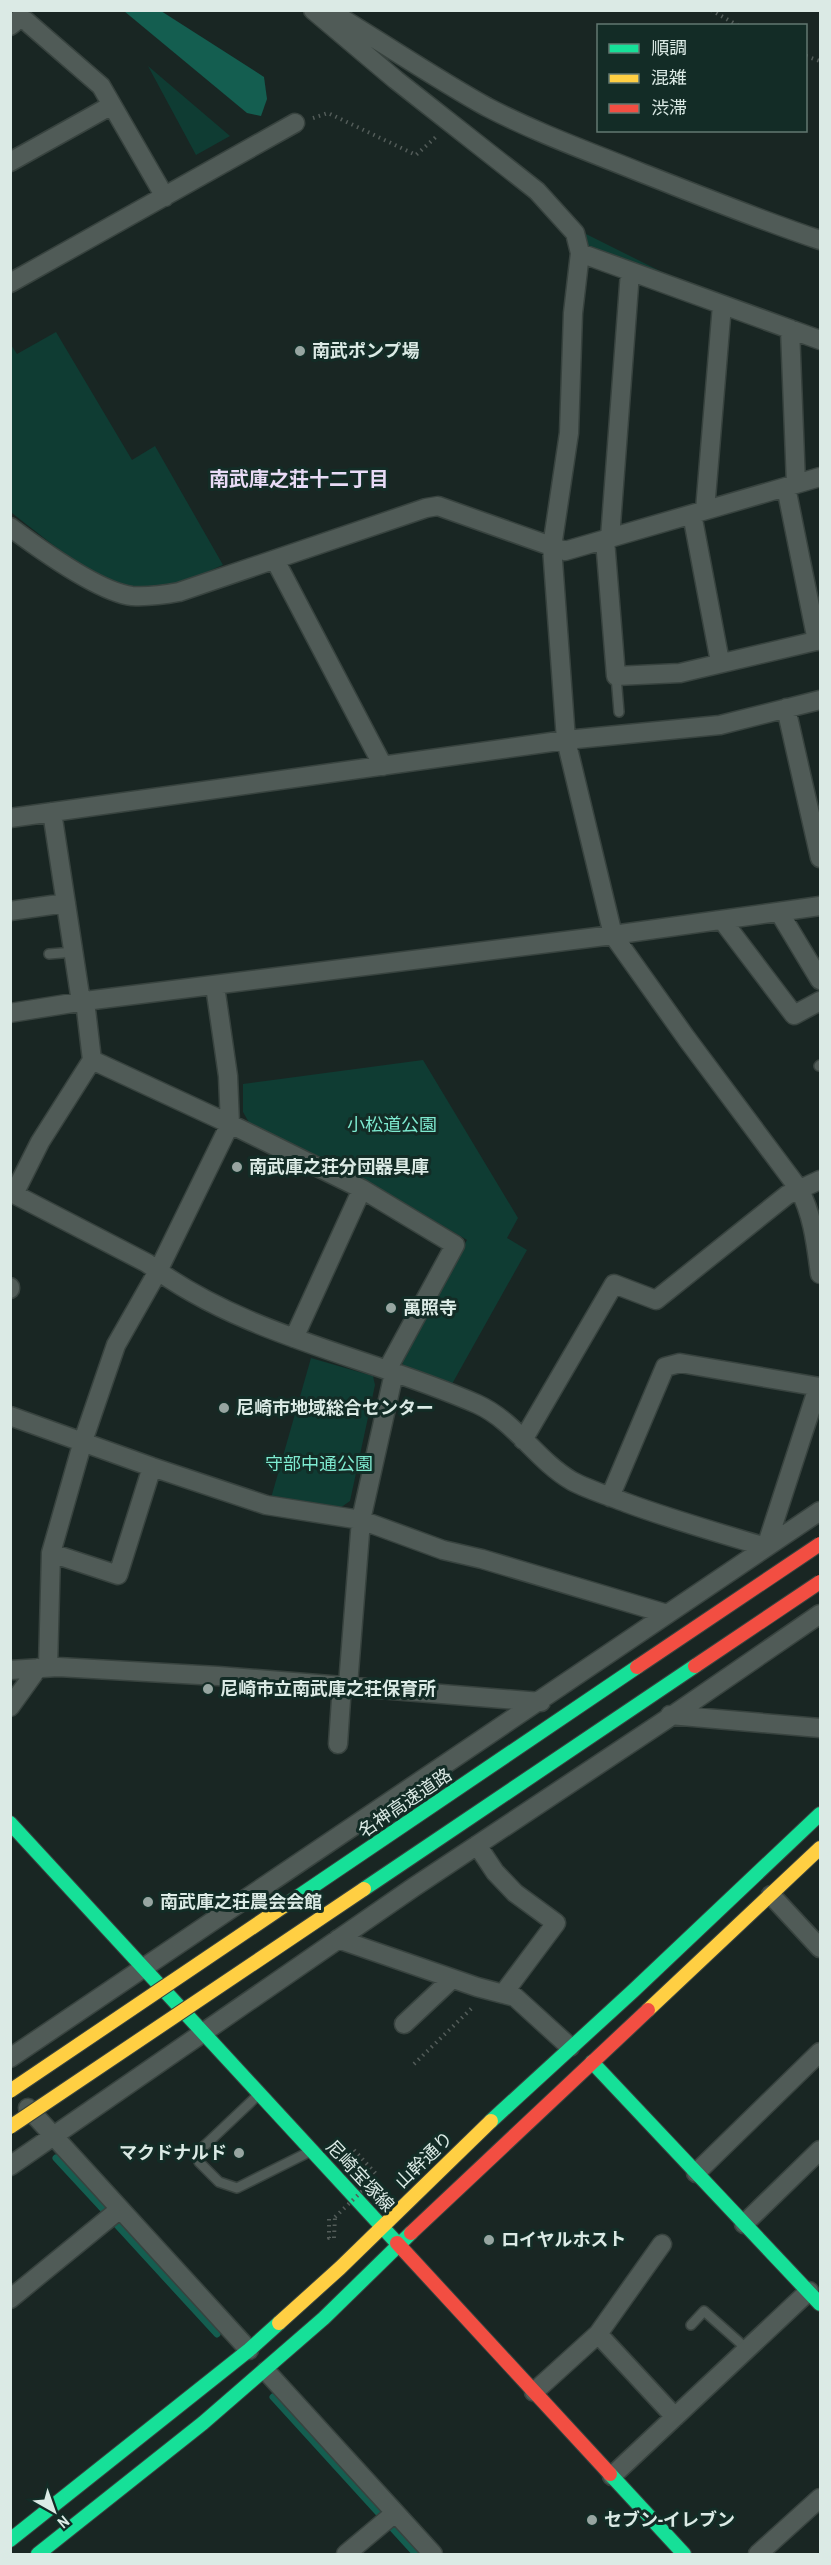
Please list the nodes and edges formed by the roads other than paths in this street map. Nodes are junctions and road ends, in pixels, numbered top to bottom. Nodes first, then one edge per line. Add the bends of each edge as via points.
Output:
1 (313, 10) edge
2 (328, 10) edge
3 (10, 26) edge
4 (112, 105) junction
5 (295, 123) road end
6 (10, 162) edge
7 (165, 197) junction
8 (820, 240) edge
9 (580, 253) junction
10 (630, 272) junction
11 (10, 283) edge
12 (722, 305) junction
13 (790, 329) junction
14 (820, 340) edge
15 (820, 477) edge
16 (791, 486) junction
17 (699, 512) junction
18 (10, 527) edge
19 (608, 539) junction
20 (552, 548) junction
21 (275, 560) junction
22 (819, 640) edge
23 (720, 662) junction
24 (616, 676) junction
25 (820, 700) edge
26 (786, 708) junction
27 (619, 712) dead end
28 (566, 740) junction
29 (383, 766) junction
30 (52, 812) junction
31 (10, 818) edge
32 (820, 858) edge
33 (66, 903) junction
34 (820, 906) edge
35 (10, 911) edge
36 (779, 912) junction
37 (722, 920) junction
38 (613, 935) junction
39 (74, 952) junction
40 (49, 954) dead end
41 (820, 980) edge
42 (215, 986) junction
43 (83, 1001) junction
44 (820, 1001) edge
45 (10, 1013) edge
46 (92, 1060) junction
47 (230, 1124) junction
48 (820, 1180) edge
49 (362, 1189) junction
50 (799, 1189) junction
51 (12, 1193) edge
52 (818, 1245) edge
53 (158, 1271) junction
54 (820, 1274) edge
55 (294, 1338) junction
56 (391, 1371) junction
57 (819, 1387) edge
58 (10, 1416) edge
59 (523, 1440) junction
60 (83, 1441) junction
61 (152, 1467) junction
62 (610, 1497) junction
63 (820, 1510) edge
64 (361, 1521) junction
65 (820, 1544) edge
66 (766, 1547) junction
67 (51, 1553) junction
68 (820, 1582) edge
69 (667, 1614) junction
70 (820, 1614) edge
71 (43, 1668) junction
72 (10, 1670) edge
73 (345, 1685) junction
74 (537, 1702) junction
75 (10, 1707) edge
76 (673, 1715) junction
77 (820, 1728) edge
78 (338, 1744) dead end
79 (820, 1814) edge
80 (13, 1829) edge
81 (477, 1845) junction
82 (820, 1848) edge
83 (273, 1880) junction
84 (771, 1895) junction
85 (331, 1944) junction
86 (820, 1948) edge
87 (144, 1968) junction
88 (452, 1979) junction
89 (496, 1993) junction
90 (404, 2024) dead end
91 (203, 2032) junction
92 (570, 2047) junction
93 (820, 2052) edge
94 (10, 2058) edge
95 (592, 2062) junction
96 (10, 2089) edge
97 (260, 2094) junction
98 (10, 2127) edge
99 (54, 2137) junction
100 (312, 2150) junction
101 (820, 2150) edge
102 (10, 2166) edge
103 (696, 2172) junction
104 (120, 2209) junction
105 (744, 2224) junction
106 (381, 2226) junction
107 (662, 2244) dead end
108 (400, 2246) junction
109 (815, 2298) edge
110 (10, 2300) edge
111 (691, 2325) dead end
112 (598, 2334) junction
113 (747, 2349) junction
114 (249, 2350) junction
115 (266, 2371) junction
116 (534, 2392) junction
117 (675, 2417) junction
118 (612, 2476) junction
119 (820, 2498) edge
120 (388, 2519) junction
121 (10, 2540) edge
122 (38, 2554) edge
123 (346, 2554) edge
124 (433, 2554) edge
125 (684, 2554) edge
126 (758, 2554) edge

1 - 9 street via 537,191 575,233
2 - 8 street via 411,63 529,127
3 - 4 street via 19,19 26,21 101,86
4 - 6 street
4 - 7 street
5 - 7 street
7 - 11 street
9 - 10 street
9 - 20 street via 573,313 569,433
10 - 12 street
10 - 19 street
12 - 13 street
12 - 17 street
13 - 14 street
13 - 16 street
15 - 16 street
16 - 17 street
16 - 22 street
17 - 19 street
17 - 23 street
18 - 21 street via 81,574 130,596 179,592
19 - 20 street via 565,551
19 - 24 street
20 - 21 street via 438,506
20 - 28 street
21 - 29 street
22 - 23 street
23 - 24 street via 680,673
24 - 27 lane
25 - 26 street
26 - 28 street via 720,724
26 - 32 street
28 - 29 street
28 - 38 street
29 - 30 street
30 - 31 street
30 - 33 street
33 - 35 street
33 - 39 street
34 - 36 street
36 - 37 street
36 - 41 street
37 - 38 street
37 - 44 street via 794,1015
38 - 42 street
38 - 50 street
39 - 40 lane
39 - 43 street
42 - 43 street
42 - 47 street via 228,1076
43 - 45 street
43 - 46 street
46 - 47 street
46 - 51 street
47 - 49 street
47 - 53 street
48 - 50 street
49 - 55 street
49 - 56 street via 454,1245
50 - 52 street
50 - 59 street via 773,1204 656,1300 614,1284
51 - 53 street
52 - 54 street
53 - 55 street via 200,1297
53 - 60 street via 117,1346
55 - 56 street
56 - 59 street via 480,1406
56 - 64 street
57 - 62 street via 680,1363 665,1366
57 - 66 street
58 - 60 street
59 - 62 street via 552,1468
60 - 61 street
60 - 67 street
61 - 64 street via 266,1505
61 - 67 street via 118,1575
62 - 66 street
63 - 66 street
64 - 69 street via 443,1550
64 - 73 street
65 - 96 main road, 名神高速道路, bridge
66 - 69 street
67 - 71 street
68 - 98 main road, bridge
69 - 74 street
70 - 76 street
71 - 72 street
71 - 73 street
71 - 75 street
73 - 74 street
73 - 78 street
74 - 76 street
74 - 83 street
76 - 77 street
76 - 81 street
79 - 92 main road, 山幹通り
80 - 87 main road, 尼崎宝塚線
81 - 85 street
81 - 89 street via 515,1893 556,1923
82 - 84 main road
83 - 85 street
83 - 87 street
84 - 86 street
84 - 95 main road
85 - 88 street
85 - 91 street
87 - 91 main road, 尼崎宝塚線
87 - 94 street
88 - 89 street
88 - 90 street
89 - 92 street via 515,1997
91 - 97 main road, 尼崎宝塚線
91 - 99 street
92 - 106 main road, 山幹通り
93 - 103 street
95 - 103 main road
95 - 108 main road
96 - 99 street
97 - 100 main road, 尼崎宝塚線
97 - 100 lane via 200,2150 199,2162 219,2182 237,2188
99 - 102 street
99 - 104 street
100 - 106 main road, 尼崎宝塚線
101 - 105 street
103 - 105 main road
104 - 110 street
104 - 114 street
105 - 109 main road
106 - 108 main road, 尼崎宝塚線
106 - 114 main road, 山幹通り
107 - 112 street
108 - 115 main road
108 - 116 main road, 尼崎宝塚線
109 - 113 street
111 - 113 lane via 704,2311
112 - 116 street
112 - 117 street
113 - 117 street
114 - 121 main road, 山幹通り
115 - 120 street
115 - 122 main road
116 - 118 main road, 尼崎宝塚線
117 - 118 street
118 - 125 main road, 尼崎宝塚線
119 - 126 street
120 - 123 street
120 - 124 street

